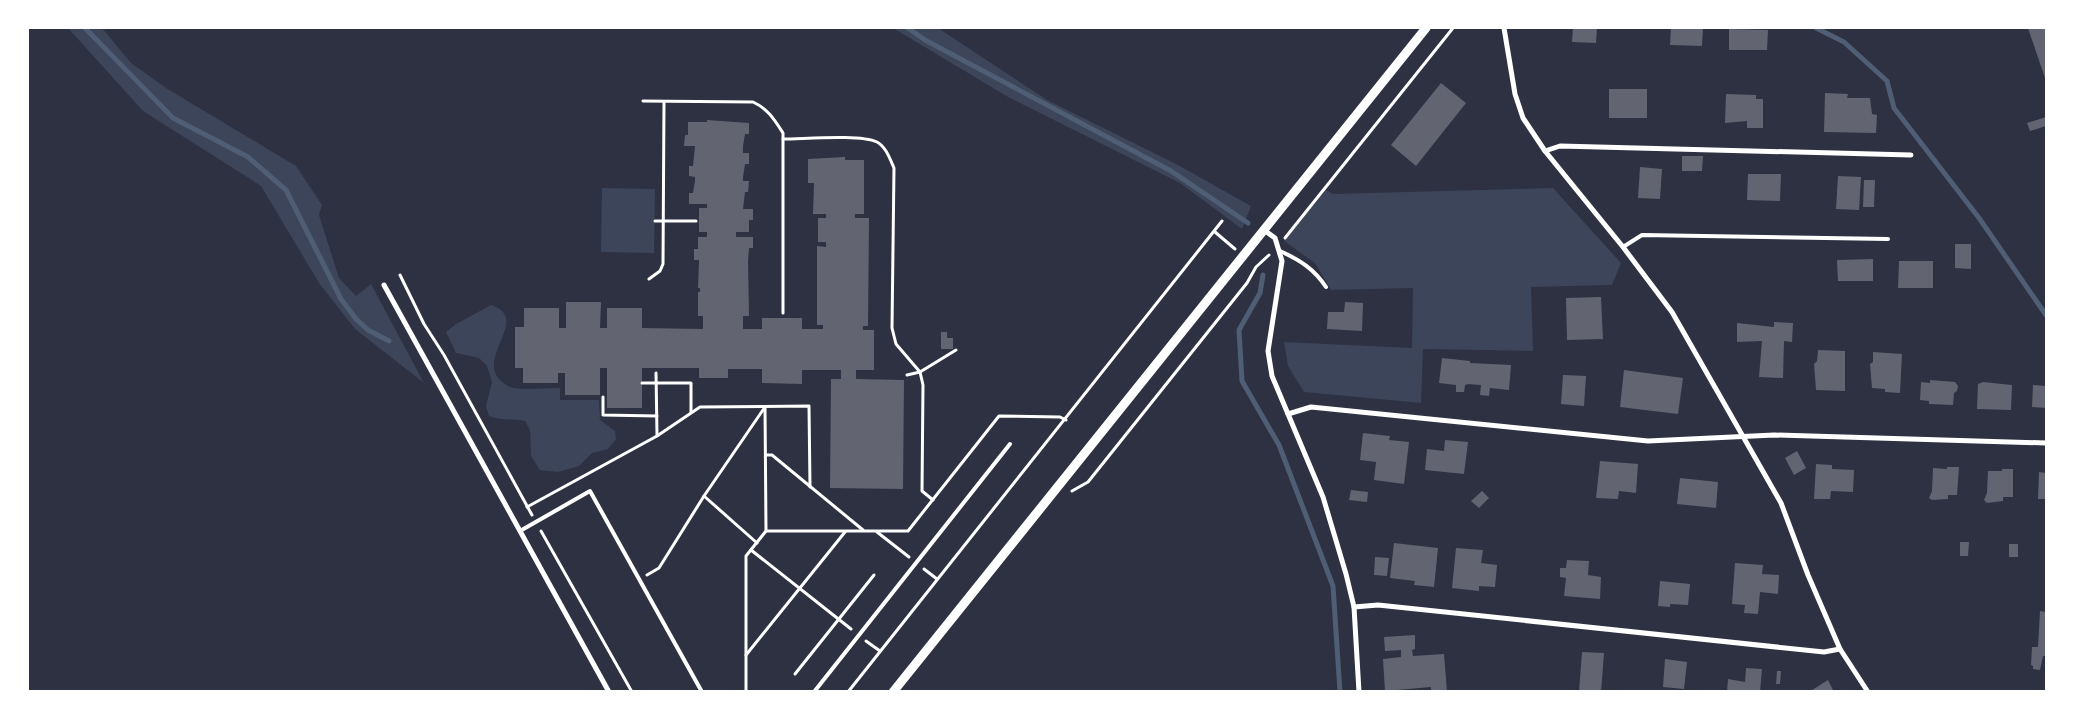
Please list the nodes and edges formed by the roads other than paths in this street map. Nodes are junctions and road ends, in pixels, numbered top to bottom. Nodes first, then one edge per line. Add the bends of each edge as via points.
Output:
1 (1426, 28) edge
2 (1504, 28) edge
3 (1545, 151) junction
4 (1911, 155) dead end
5 (1264, 229) junction
6 (1888, 239) dead end
7 (1623, 247) junction
8 (1280, 249) junction
9 (384, 285) dead end
10 (1326, 287) dead end
11 (1288, 414) junction
12 (1745, 438) junction
13 (2046, 443) edge
14 (1010, 444) dead end
15 (520, 531) junction
16 (1354, 607) junction
17 (1840, 649) junction
18 (609, 692) edge
19 (702, 692) edge
20 (814, 692) edge
21 (893, 692) edge
22 (1359, 692) edge
23 (1868, 692) edge

1 - 5 street
2 - 3 street via 1518,108
3 - 4 street via 1560,146
3 - 7 street
5 - 8 street via 1275,238
5 - 21 street
6 - 7 lane via 1642,235
7 - 12 street via 1672,312
8 - 10 lane via 1315,271
8 - 11 street via 1281,268 1268,352 1272,376
9 - 15 street
11 - 12 street via 1311,407 1648,441
11 - 16 street via 1324,497
12 - 13 street via 1774,435
12 - 17 street via 1781,503
14 - 20 lane
15 - 18 street
15 - 19 lane via 590,491
16 - 17 street via 1378,605 1824,652
16 - 22 street
17 - 23 street

